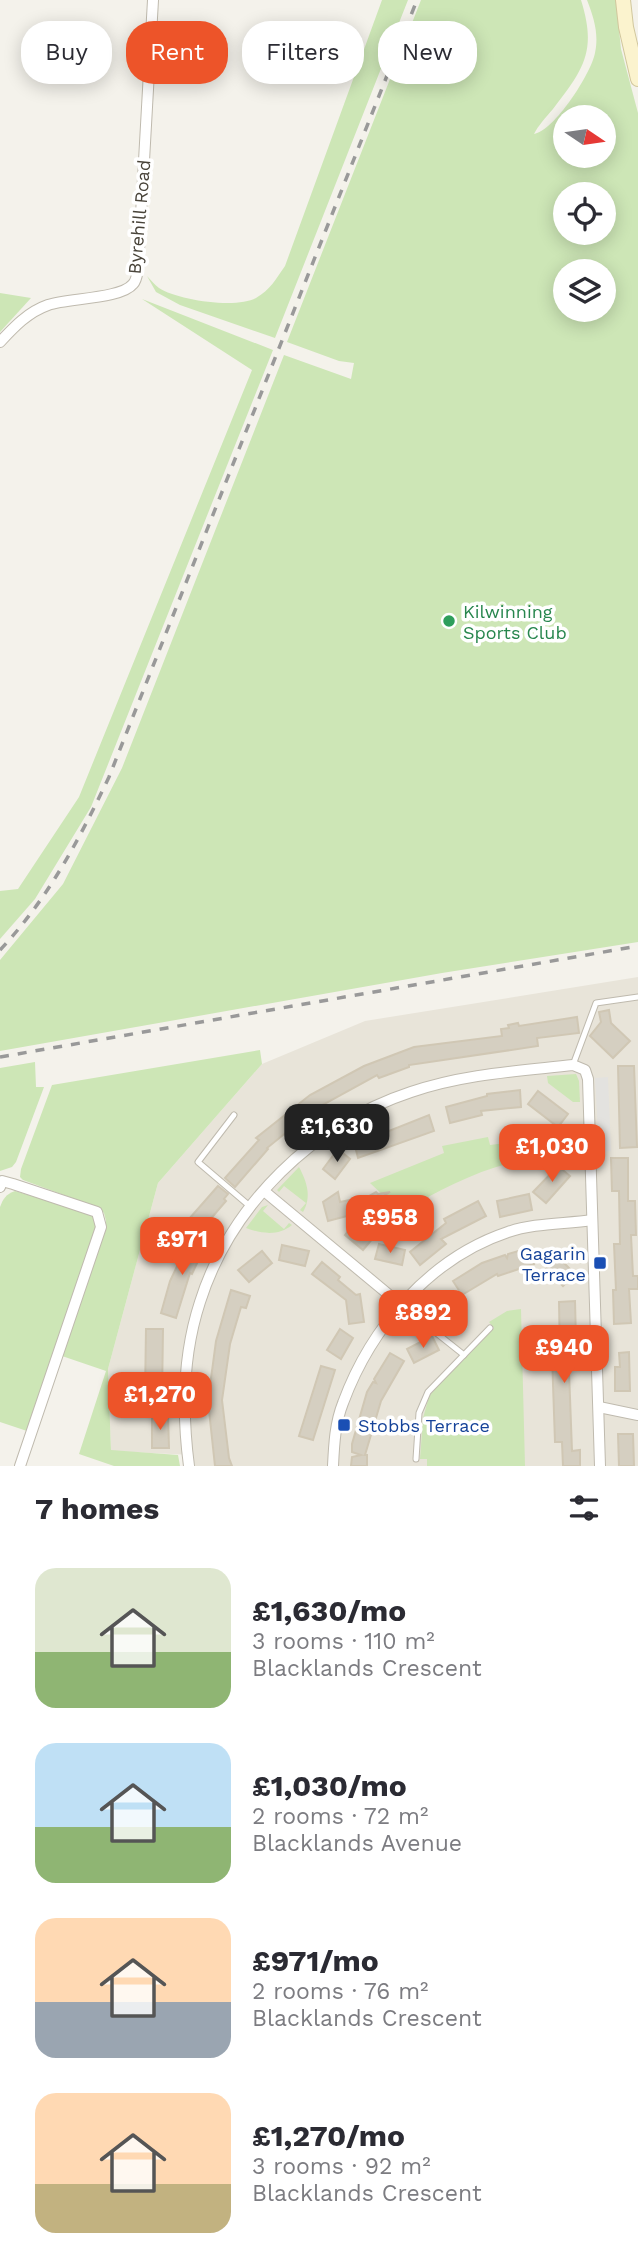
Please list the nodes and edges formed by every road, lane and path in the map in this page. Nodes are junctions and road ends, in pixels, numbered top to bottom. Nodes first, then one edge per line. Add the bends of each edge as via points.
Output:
1 (153, 0) edge
2 (623, 0) edge
3 (638, 79) edge
4 (0, 342) edge
5 (638, 997) edge
6 (577, 1066) junction
7 (234, 1115) dead end
8 (1, 1183) edge
9 (264, 1191) junction
10 (252, 1208) junction
11 (592, 1220) junction
12 (400, 1304) junction
13 (490, 1328) dead end
14 (464, 1355) junction
15 (598, 1406) junction
16 (638, 1415) edge
17 (416, 1459) dead end
18 (20, 1466) edge
19 (189, 1466) edge
20 (333, 1466) edge
21 (600, 1466) edge

1 - 4 street, Byrehill Road via 135,281 119,292 37,310
2 - 3 street
5 - 6 lane via 596,1003
6 - 9 street via 463,1079 380,1103 320,1136
6 - 11 street via 589,1079
7 - 10 lane via 198,1162
8 - 18 street via 97,1212 101,1219
9 - 10 street
9 - 12 street
10 - 19 street via 234,1230 200,1302 186,1386
11 - 12 street via 511,1231 486,1241 439,1269
11 - 15 street
12 - 14 lane
12 - 20 street via 375,1339 342,1404
13 - 14 lane
14 - 17 lane via 423,1402
15 - 16 street
15 - 21 street

